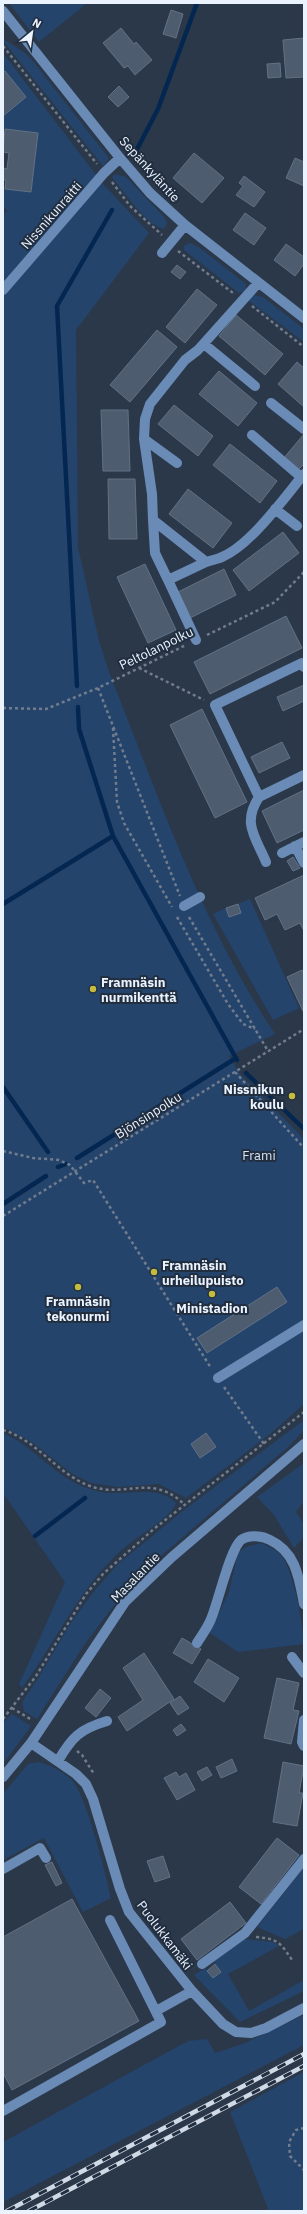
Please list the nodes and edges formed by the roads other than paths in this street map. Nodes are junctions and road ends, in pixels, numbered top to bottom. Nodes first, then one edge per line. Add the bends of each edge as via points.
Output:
1 (3, 11) edge
2 (120, 158) junction
3 (185, 225) junction
4 (162, 253) dead end
5 (258, 283) junction
6 (3, 290) edge
7 (304, 318) edge
8 (204, 344) junction
9 (255, 386) dead end
10 (271, 403) dead end
11 (304, 429) edge
12 (252, 436) dead end
13 (144, 439) junction
14 (177, 463) dead end
15 (303, 475) edge
16 (275, 508) junction
17 (153, 520) junction
18 (297, 526) dead end
19 (206, 562) junction
20 (168, 580) junction
21 (196, 640) road end
22 (303, 663) edge
23 (304, 775) edge
24 (259, 797) junction
25 (300, 844) edge
26 (282, 853) dead end
27 (266, 862) dead end
28 (304, 863) edge
29 (200, 897) dead end
30 (184, 906) road end
31 (304, 1325) edge
32 (218, 1378) road end
33 (304, 1444) edge
34 (304, 1604) edge
35 (197, 1643) dead end
36 (292, 1657) dead end
37 (304, 1673) edge
38 (304, 1720) edge
39 (107, 1721) dead end
40 (31, 1743) junction
41 (304, 1746) edge
42 (58, 1761) junction
43 (3, 1777) edge
44 (46, 1858) dead end
45 (304, 1859) edge
46 (3, 1868) edge
47 (110, 1920) dead end
48 (202, 1964) dead end
49 (192, 1991) junction
50 (304, 2008) edge
51 (156, 2011) junction
52 (3, 2111) edge

1 - 2 street, Sepänkyläntie
2 - 3 street, Sepänkyläntie via 150,193
2 - 6 street, Nissnikunraitti via 104,173
3 - 4 street
3 - 5 street, Sepänkyläntie
5 - 7 street, Sepänkyläntie
5 - 8 street
8 - 9 street
8 - 13 street via 185,360 150,404 145,419
10 - 11 street
12 - 15 street
13 - 14 street
13 - 17 street
15 - 16 street
16 - 18 street
16 - 19 street via 247,539 225,556
17 - 19 street
17 - 20 street via 155,553
19 - 20 street
20 - 21 street
22 - 24 street via 215,705
23 - 24 street
24 - 27 street via 253,806 250,827
25 - 26 street
25 - 28 street
29 - 30 street
31 - 32 street
33 - 40 street, Masalantie via 172,1557 125,1602
34 - 35 street via 294,1560 276,1543 266,1538 253,1536 242,1540 233,1550 210,1621
36 - 37 street
38 - 41 street
39 - 42 street via 87,1727 68,1744
40 - 42 street, Puolukkamäki
40 - 43 street, Masalantie
42 - 49 street, Puolukkamäki via 86,1784 129,1912
44 - 46 street via 40,1848
45 - 48 street via 244,1933
47 - 51 street
49 - 50 street, Puolukkamäki via 223,2024 236,2032 251,2033 266,2028
49 - 51 street
51 - 52 street via 161,2022

